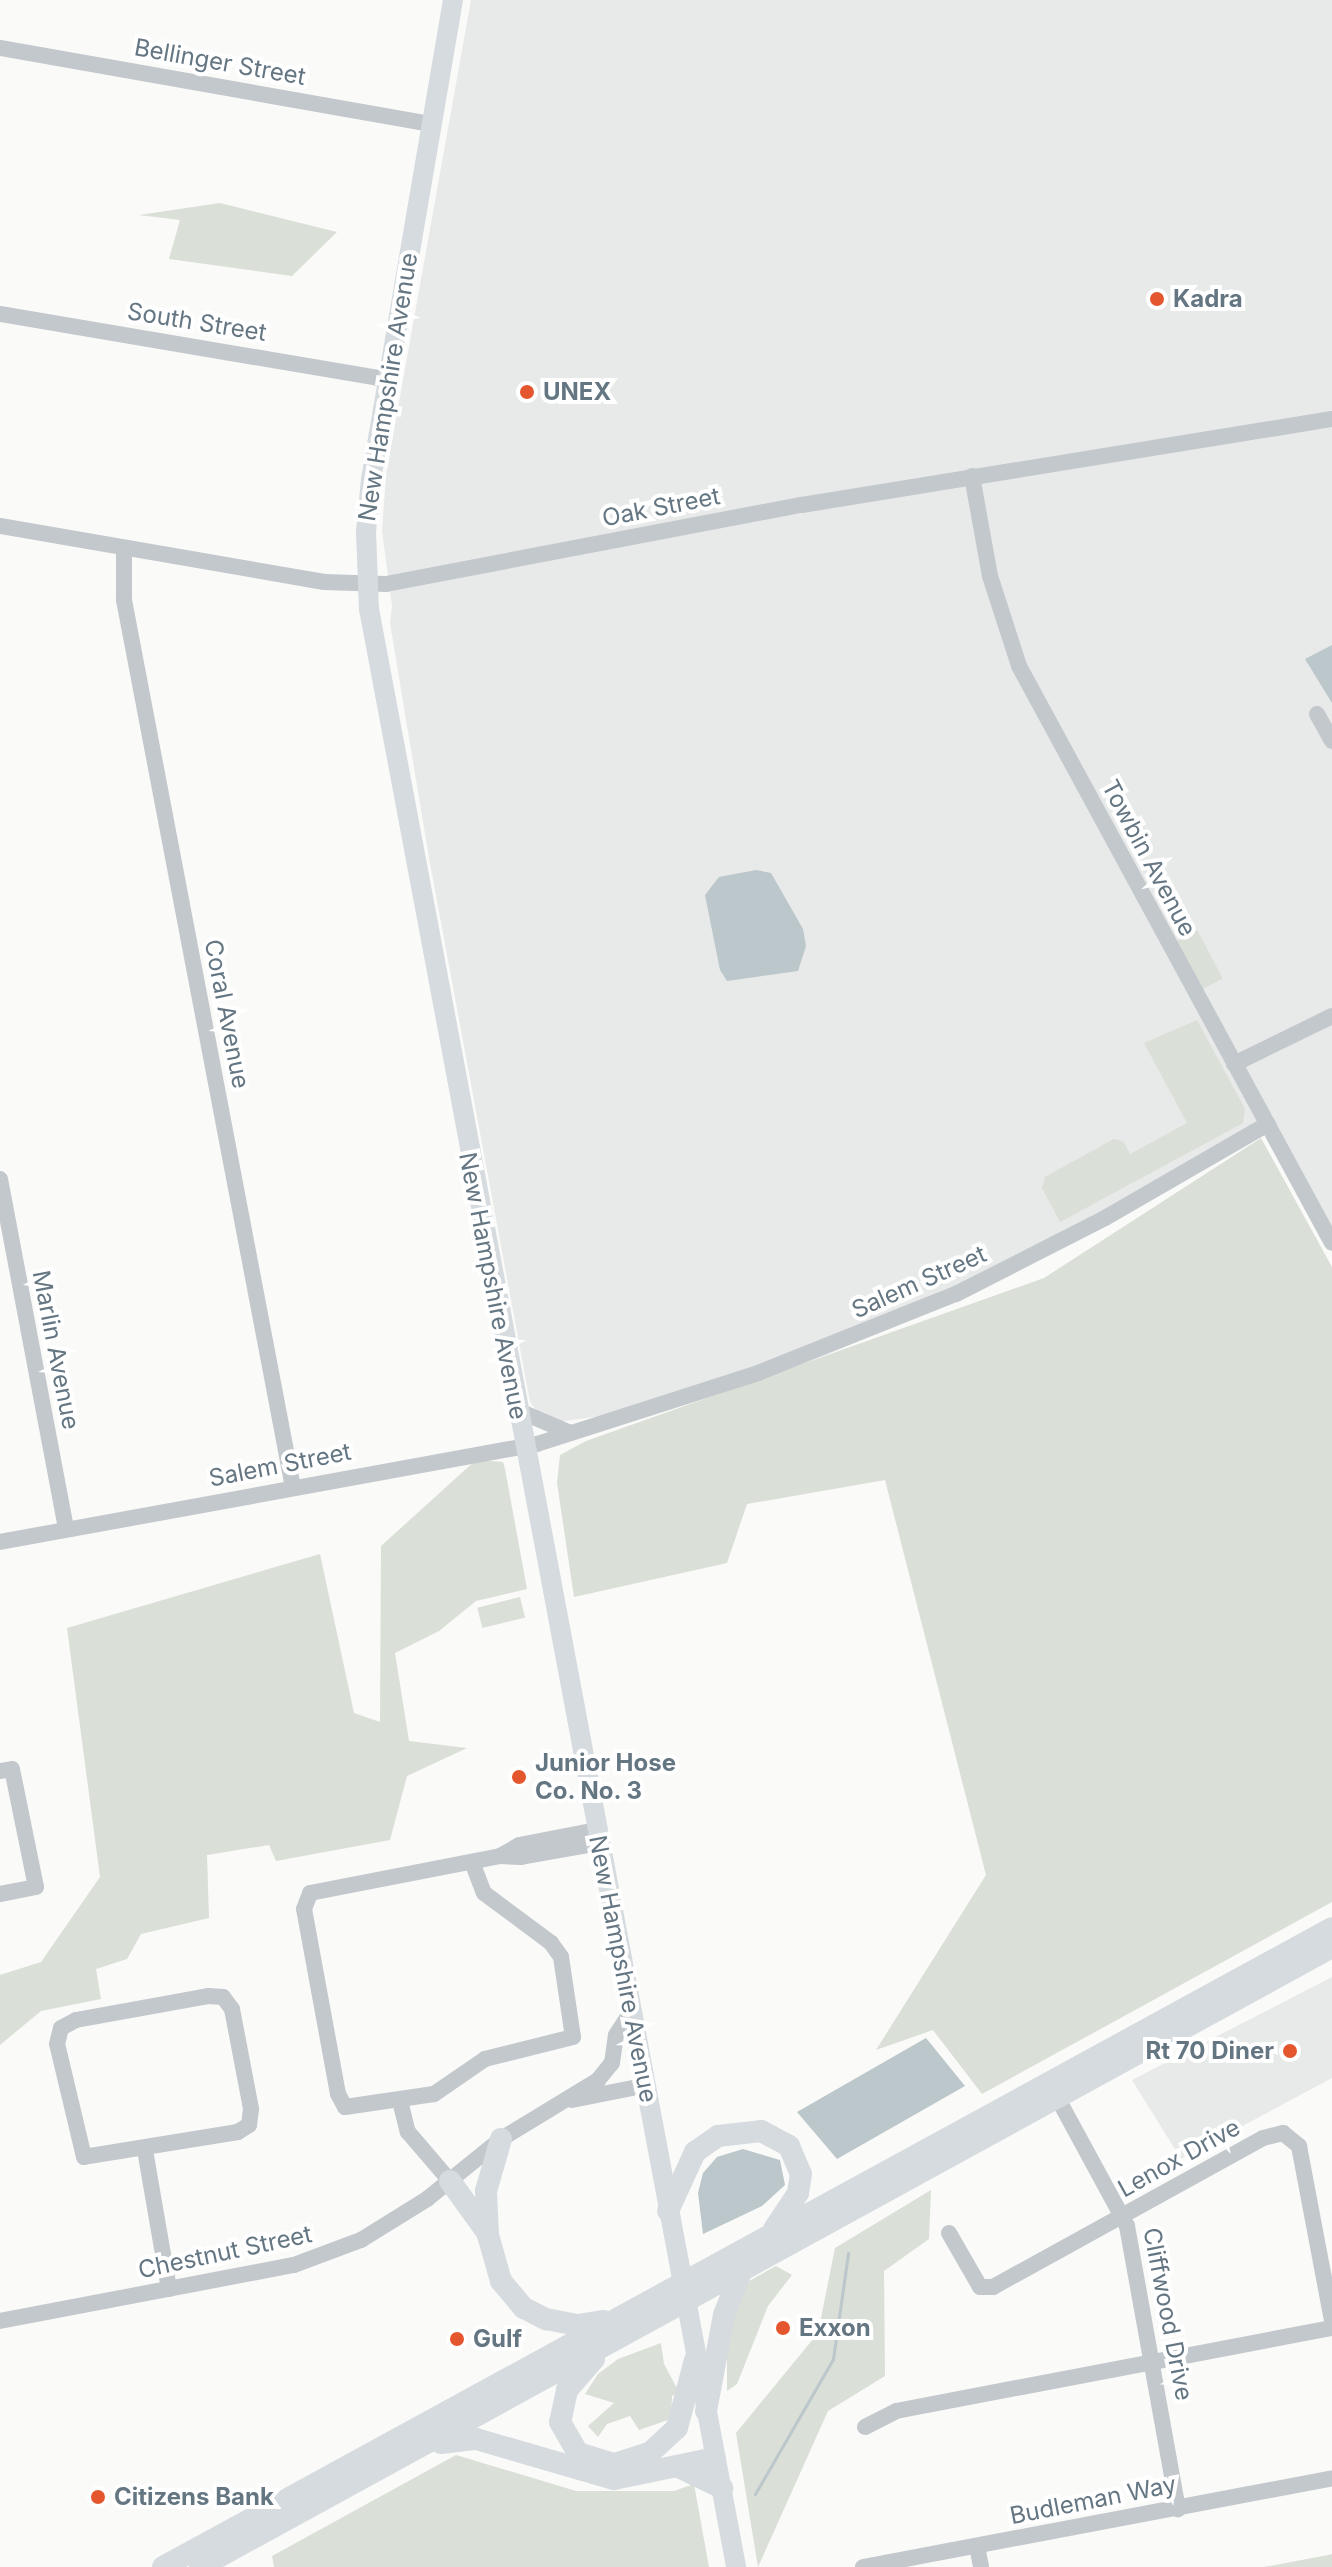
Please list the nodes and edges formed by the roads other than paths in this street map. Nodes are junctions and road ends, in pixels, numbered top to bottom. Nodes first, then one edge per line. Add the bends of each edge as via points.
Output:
1 (453, 0) edge
2 (0, 48) edge
3 (431, 124) junction
4 (0, 314) edge
5 (386, 379) junction
6 (1332, 419) edge
7 (972, 476) junction
8 (0, 526) edge
9 (124, 549) junction
10 (367, 585) junction
11 (1317, 714) dead end
12 (1332, 741) edge
13 (1332, 1016) edge
14 (1234, 1064) junction
15 (1268, 1124) junction
16 (0, 1179) edge
17 (1332, 1243) edge
18 (517, 1410) junction
19 (568, 1432) junction
20 (523, 1446) junction
21 (293, 1488) junction
22 (66, 1529) junction
23 (0, 1542) edge
24 (0, 1771) edge
25 (598, 1837) junction
26 (472, 1862) junction
27 (0, 1894) edge
28 (1332, 1928) edge
29 (1332, 1947) edge
30 (629, 2015) junction
31 (643, 2086) junction
32 (1057, 2097) junction
33 (400, 2101) junction
34 (559, 2102) junction
35 (501, 2139) junction
36 (145, 2150) junction
37 (450, 2181) junction
38 (668, 2211) junction
39 (1123, 2218) junction
40 (949, 2233) dead end
41 (488, 2235) junction
42 (769, 2235) junction
43 (742, 2269) junction
44 (169, 2289) junction
45 (683, 2292) junction
46 (617, 2319) junction
47 (1332, 2320) edge
48 (0, 2321) edge
49 (1332, 2328) edge
50 (612, 2342) junction
51 (695, 2360) junction
52 (1155, 2361) junction
53 (706, 2411) junction
54 (865, 2427) dead end
55 (417, 2449) junction
56 (715, 2458) junction
57 (681, 2468) junction
58 (1332, 2478) edge
59 (722, 2488) junction
60 (1178, 2509) junction
61 (977, 2546) junction
62 (163, 2567) edge
63 (200, 2567) edge
64 (736, 2567) edge
65 (863, 2567) edge
66 (981, 2567) edge

1 - 3 main road, New Hampshire Avenue
2 - 3 street, Bellinger Street
3 - 5 main road, New Hampshire Avenue
4 - 5 street, South Street
5 - 10 main road, New Hampshire Avenue via 367,507
6 - 7 street, Oak Street
7 - 10 street, Oak Street
7 - 14 street, Towbin Avenue via 990,576 1019,666
8 - 9 street, Oak Street
9 - 10 street, Oak Street
9 - 21 street, Coral Avenue via 124,600
10 - 18 main road, New Hampshire Avenue
11 - 12 street
13 - 14 street
14 - 15 street, Towbin Avenue
15 - 17 street, Towbin Avenue
15 - 19 street, Salem Street via 1105,1218 956,1294 837,1346
16 - 22 street, Marlin Avenue
18 - 19 street
18 - 20 main road, New Hampshire Avenue
19 - 20 street, Salem Street
20 - 21 street, Salem Street
20 - 25 main road, New Hampshire Avenue
21 - 22 street, Salem Street
22 - 23 street, Salem Street
24 - 27 street via 12,1769 36,1887
25 - 26 street via 521,1857
25 - 30 main road, New Hampshire Avenue
26 - 33 street via 484,1893 551,1943 561,1957 574,2034 564,2043 485,2059 434,2094
26 - 33 street via 315,1890 304,1900 341,2103 352,2110
28 - 42 highway
29 - 32 highway
30 - 31 main road, New Hampshire Avenue
30 - 34 street, Chestnut Street via 616,2035 606,2072
31 - 34 street, Chestnut Street
31 - 38 main road, New Hampshire Avenue
32 - 39 street, Cliffwood Drive
32 - 43 highway
33 - 37 street via 408,2132
34 - 35 street, Chestnut Street
35 - 37 street, Chestnut Street
35 - 41 highway via 486,2191
36 - 36 street via 238,2132 251,2121 232,2009 223,1997 76,2020 58,2032 81,2154 97,2159
36 - 44 street
37 - 41 highway
37 - 44 street, Chestnut Street via 387,2226 339,2250
38 - 42 highway via 695,2152 718,2136 761,2131 789,2146 801,2174 798,2193
38 - 45 main road, New Hampshire Avenue
39 - 40 street, Lenox Drive via 986,2289
39 - 47 street, Lenox Drive via 1272,2133 1288,2135 1301,2156
39 - 52 street, Cliffwood Drive
41 - 46 highway via 501,2281 524,2308 561,2324
42 - 45 highway
43 - 45 highway
43 - 53 highway via 724,2315
44 - 48 street, Chestnut Street
45 - 46 highway
45 - 50 highway
45 - 51 main road, New Hampshire Avenue
46 - 62 highway
49 - 52 street
50 - 51 highway via 572,2381 559,2415 568,2443 603,2463 643,2457 666,2440 681,2420
50 - 55 highway
51 - 53 main road, New Hampshire Avenue
52 - 54 street via 896,2411
52 - 60 street, Cliffwood Drive
53 - 56 main road, New Hampshire Avenue
55 - 57 highway via 476,2439 614,2479
55 - 63 highway
56 - 57 highway
56 - 59 main road, New Hampshire Avenue
57 - 59 highway
58 - 60 street, Budleman Way
59 - 64 main road, New Hampshire Avenue
60 - 61 street, Budleman Way
61 - 65 street, Budleman Way
61 - 66 street

